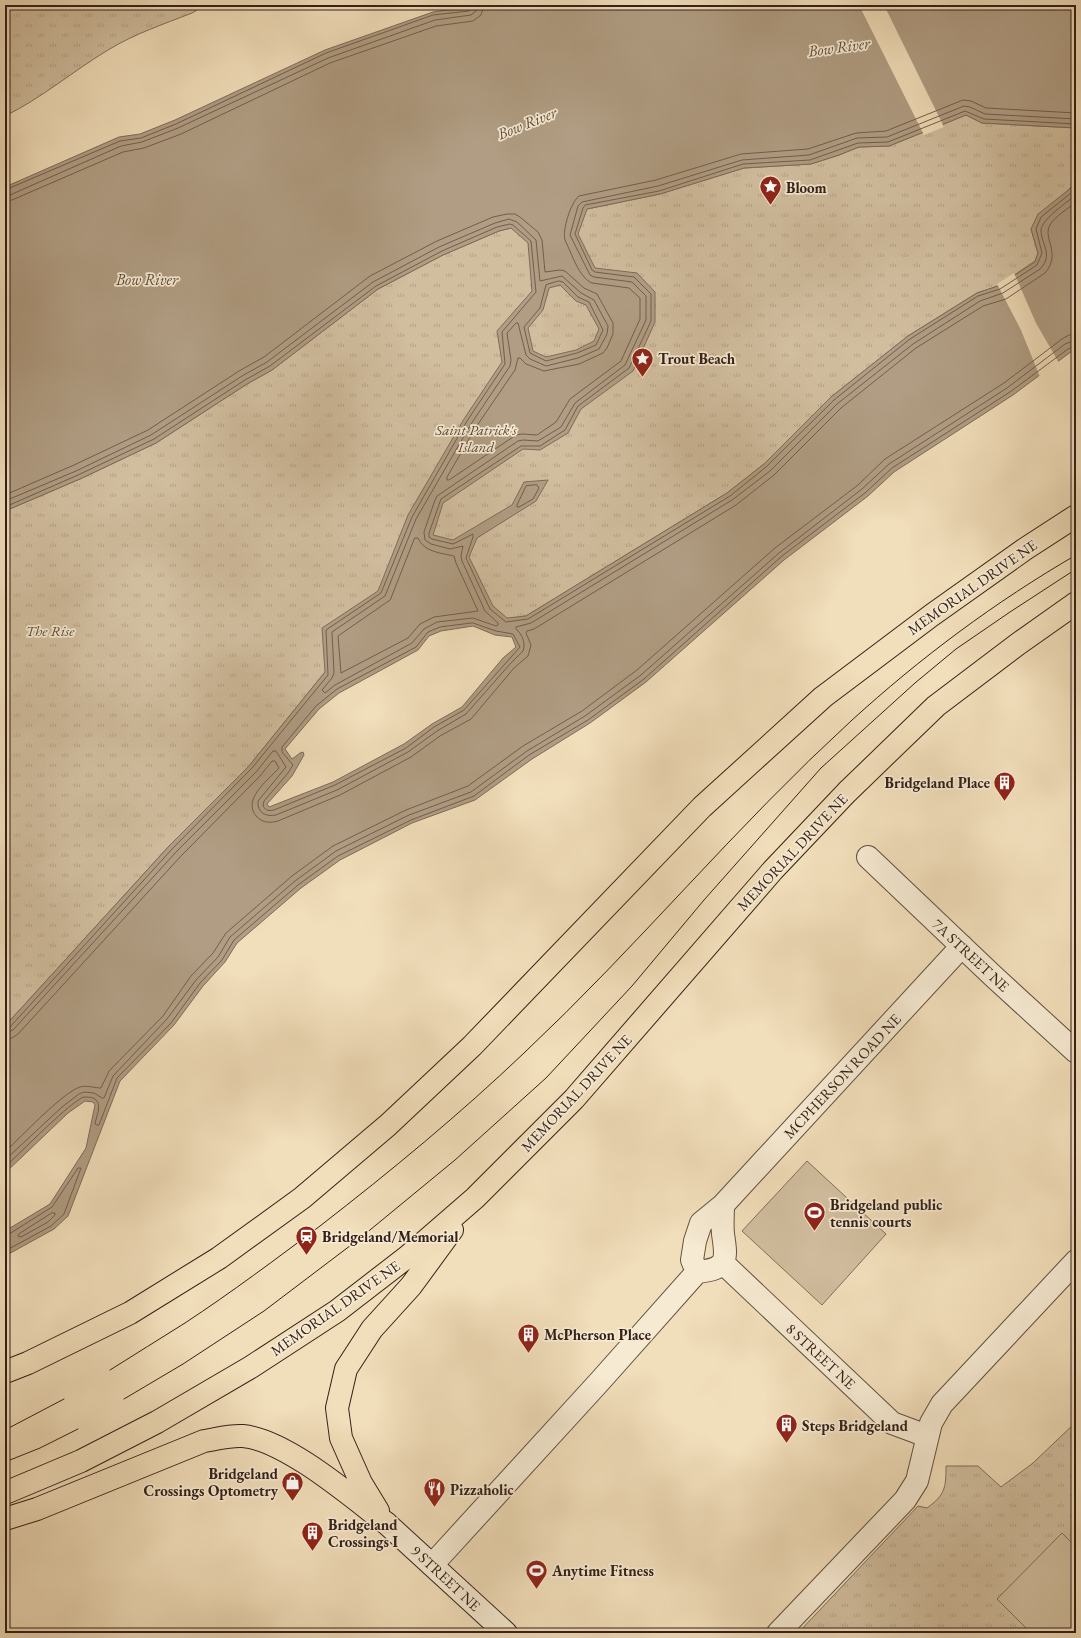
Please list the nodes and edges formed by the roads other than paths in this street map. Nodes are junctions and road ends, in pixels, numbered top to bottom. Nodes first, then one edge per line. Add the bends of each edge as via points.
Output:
1 (1076, 516) edge
2 (1076, 603) edge
3 (868, 857) dead end
4 (962, 946) junction
5 (1076, 1052) edge
6 (475, 1198) junction
7 (723, 1205) junction
8 (1076, 1261) edge
9 (723, 1263) junction
10 (697, 1272) junction
11 (5, 1372) edge
12 (927, 1436) junction
13 (5, 1493) edge
14 (5, 1519) edge
15 (386, 1523) junction
16 (432, 1565) junction
17 (506, 1633) edge
18 (778, 1633) edge

1 - 11 highway, MEMORIAL DRIVE NE via 932,615 823,697 702,807 472,1046 388,1125 302,1198 218,1258 130,1313
2 - 6 highway, MEMORIAL DRIVE NE via 936,706 847,792 773,870 574,1099
3 - 4 street, 7A STREET NE
4 - 5 street, 7A STREET NE
4 - 7 street, MCPHERSON ROAD NE
6 - 13 highway, MEMORIAL DRIVE NE via 407,1257 338,1310 251,1367 157,1422 88,1458
6 - 15 highway via 411,1286 372,1329 346,1369 337,1408 341,1438 361,1483
7 - 9 street via 726,1252
7 - 10 street, MCPHERSON ROAD NE via 701,1223 692,1260
8 - 12 street via 947,1398 931,1423
9 - 10 street via 712,1271
9 - 12 street, 8 STREET NE via 892,1423
10 - 16 street
12 - 18 street via 917,1481 905,1500
14 - 15 highway via 37,1509 204,1441 244,1436 276,1446 300,1460
15 - 16 street, 9 STREET NE
16 - 17 street, 9 STREET NE

